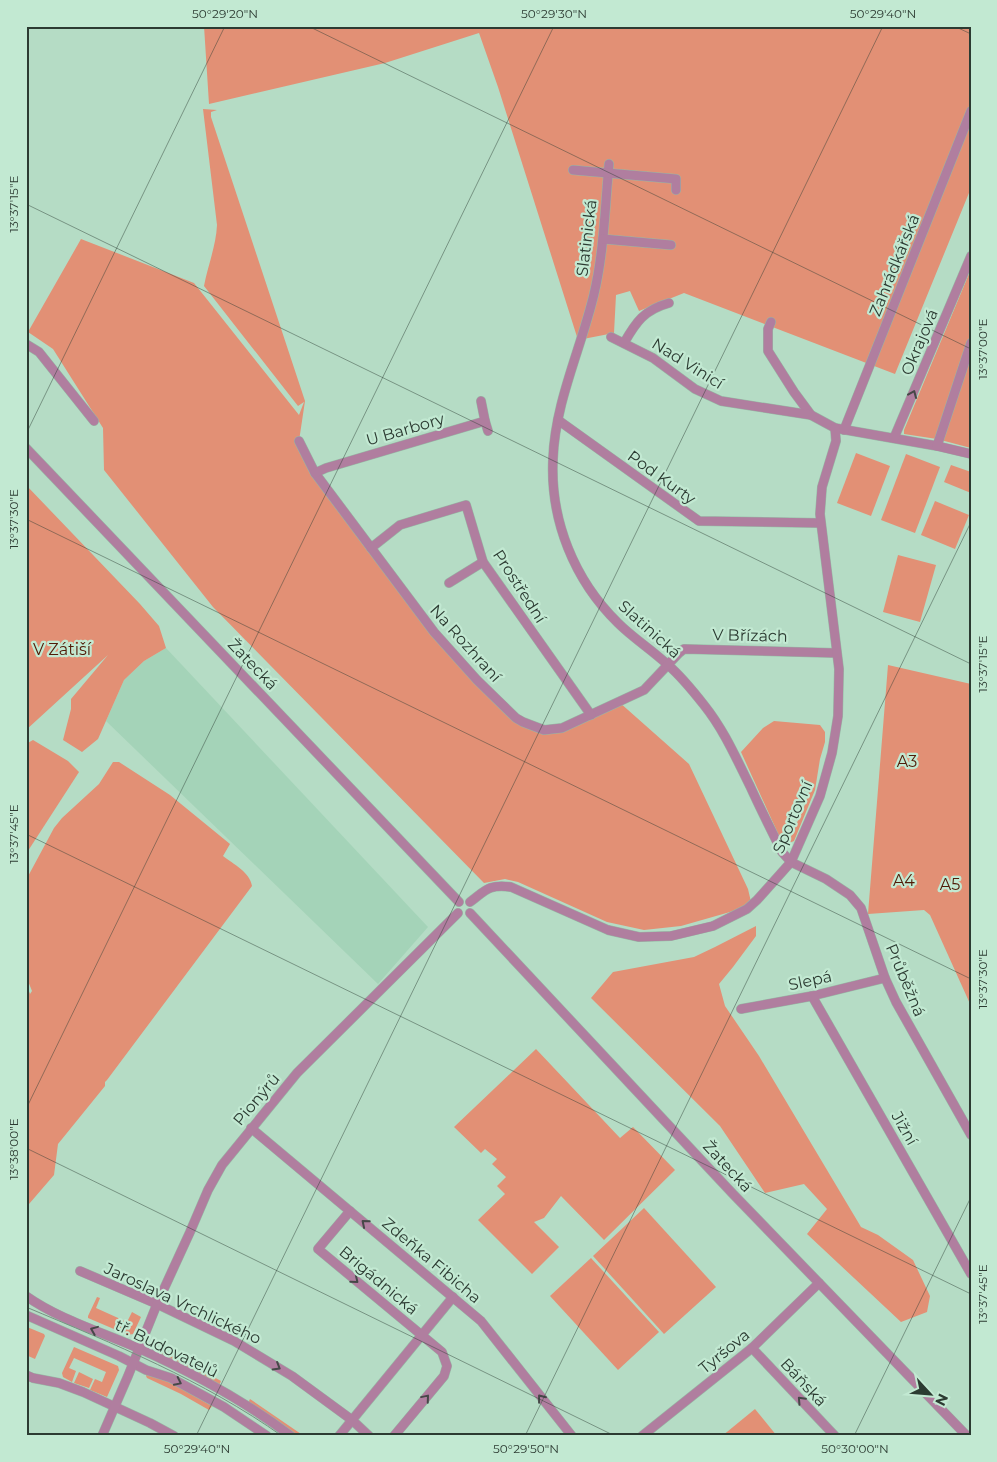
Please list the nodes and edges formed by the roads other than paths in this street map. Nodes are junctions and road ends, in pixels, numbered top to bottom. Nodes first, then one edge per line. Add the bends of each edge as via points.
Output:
1 (971, 111) edge
2 (609, 168) junction
3 (573, 170) dead end
4 (678, 170) dead end
5 (676, 179) junction
6 (676, 190) dead end
7 (603, 239) junction
8 (671, 245) dead end
9 (971, 256) edge
10 (669, 303) dead end
11 (771, 322) dead end
12 (611, 337) dead end
13 (624, 343) junction
14 (971, 343) edge
15 (26, 344) edge
16 (481, 401) dead end
17 (811, 415) junction
18 (94, 420) dead end
19 (558, 420) junction
20 (486, 421) junction
21 (840, 429) junction
22 (488, 431) dead end
23 (894, 438) junction
24 (299, 441) dead end
25 (937, 446) junction
26 (26, 448) edge
27 (971, 454) edge
28 (315, 473) junction
29 (464, 495) dead end
30 (466, 505) junction
31 (820, 522) junction
32 (371, 548) junction
33 (483, 562) junction
34 (449, 582) dead end
35 (836, 652) junction
36 (668, 665) junction
37 (590, 715) junction
38 (791, 862) junction
39 (459, 902) junction
40 (470, 902) junction
41 (458, 913) junction
42 (470, 914) junction
43 (885, 978) junction
44 (812, 996) junction
45 (742, 1009) dead end
46 (251, 1128) junction
47 (971, 1135) edge
48 (350, 1211) junction
49 (80, 1271) dead end
50 (971, 1274) edge
51 (819, 1282) junction
52 (26, 1296) edge
53 (453, 1296) junction
54 (157, 1304) junction
55 (26, 1315) edge
56 (422, 1335) junction
57 (752, 1348) junction
58 (139, 1349) junction
59 (134, 1363) junction
60 (26, 1375) edge
61 (114, 1407) junction
62 (352, 1420) junction
63 (102, 1436) edge
64 (174, 1436) edge
65 (267, 1436) edge
66 (291, 1436) edge
67 (339, 1436) edge
68 (369, 1436) edge
69 (394, 1436) edge
70 (572, 1436) edge
71 (642, 1436) edge
72 (835, 1436) edge
73 (967, 1436) edge

1 - 21 street, Zahrádkářská
2 - 3 street
2 - 5 street
2 - 7 street, Slatinická
4 - 5 street
5 - 6 street
7 - 8 street
7 - 19 street, Slatinická via 594,294
23 -> 9 street, Okrajová
10 - 13 street via 658,306 638,320
11 - 17 street via 768,351
12 - 13 street, Nad Vinicí
13 - 17 street, Nad Vinicí via 721,402
14 - 25 street
15 - 18 street via 39,352
16 - 20 street
17 - 21 street
19 - 31 street, Pod Kurty via 699,521
19 - 36 street, Slatinická via 552,459 554,493 561,529 572,559 611,616
20 - 22 street
20 - 28 street, U Barbory
21 - 23 street
21 - 31 street, Sportovní via 822,487
23 - 25 street
24 - 28 street, Na Rozhraní
25 - 27 street
26 - 39 street, Žatecká
28 - 32 street, Na Rozhraní
29 - 30 street, Prostřední
30 - 32 street via 400,525
30 - 33 street, Prostřední
31 - 35 street, Sportovní
32 - 37 street, Na Rozhraní via 434,632 516,718 544,730 562,728
33 - 34 street
33 - 37 street, Prostřední
35 - 36 street, V Břízách via 684,649
35 - 38 street, Sportovní via 838,716 832,753 820,796
36 - 37 street, Na Rozhraní via 644,690
36 - 38 street, Slatinická via 716,721 782,852
38 - 40 street, Sportovní via 747,908 713,926 671,936 640,937 608,930 510,886 490,887
38 - 43 street, Průběžná via 826,879 850,895 861,908
39 - 40 street
39 - 41 street via 456,906
40 - 42 street
41 - 42 street
41 - 46 street, Pionýrů via 297,1073
42 - 51 street, Žatecká
43 - 44 street, Slepá
43 - 47 street, Průběžná
44 - 45 street, Slepá
44 - 50 street, Jižní
46 - 48 street, Zdeňka Fibicha
46 - 54 street, Pionýrů via 222,1165 208,1190
53 -> 48 street, Zdeňka Fibicha
48 -> 56 street, Brigádnická via 318,1249
49 - 54 street, Jaroslava Vrchlického
51 - 57 street, Tyršova
51 - 73 street, Žatecká
58 -> 52 street, tř. Budovatelů via 49,1310
53 - 56 street
70 -> 53 street, Zdeňka Fibicha via 481,1321
54 - 58 street, Pionýrů
54 -> 62 street, Jaroslava Vrchlického via 234,1341 292,1376
55 - 59 street, tř. Budovatelů
56 - 62 street
69 -> 56 street, Brigádnická via 446,1371 442,1352
57 - 71 street, Tyršova
72 -> 57 street, Báňská
58 - 59 street, Pionýrů
58 - 66 street, tř. Budovatelů via 224,1393
59 - 61 street, Pionýrů
59 -> 65 street, tř. Budovatelů via 190,1388
60 - 61 street via 59,1383
61 - 63 street, Pionýrů
61 - 64 street
62 - 67 street
62 - 68 street, Jaroslava Vrchlického

